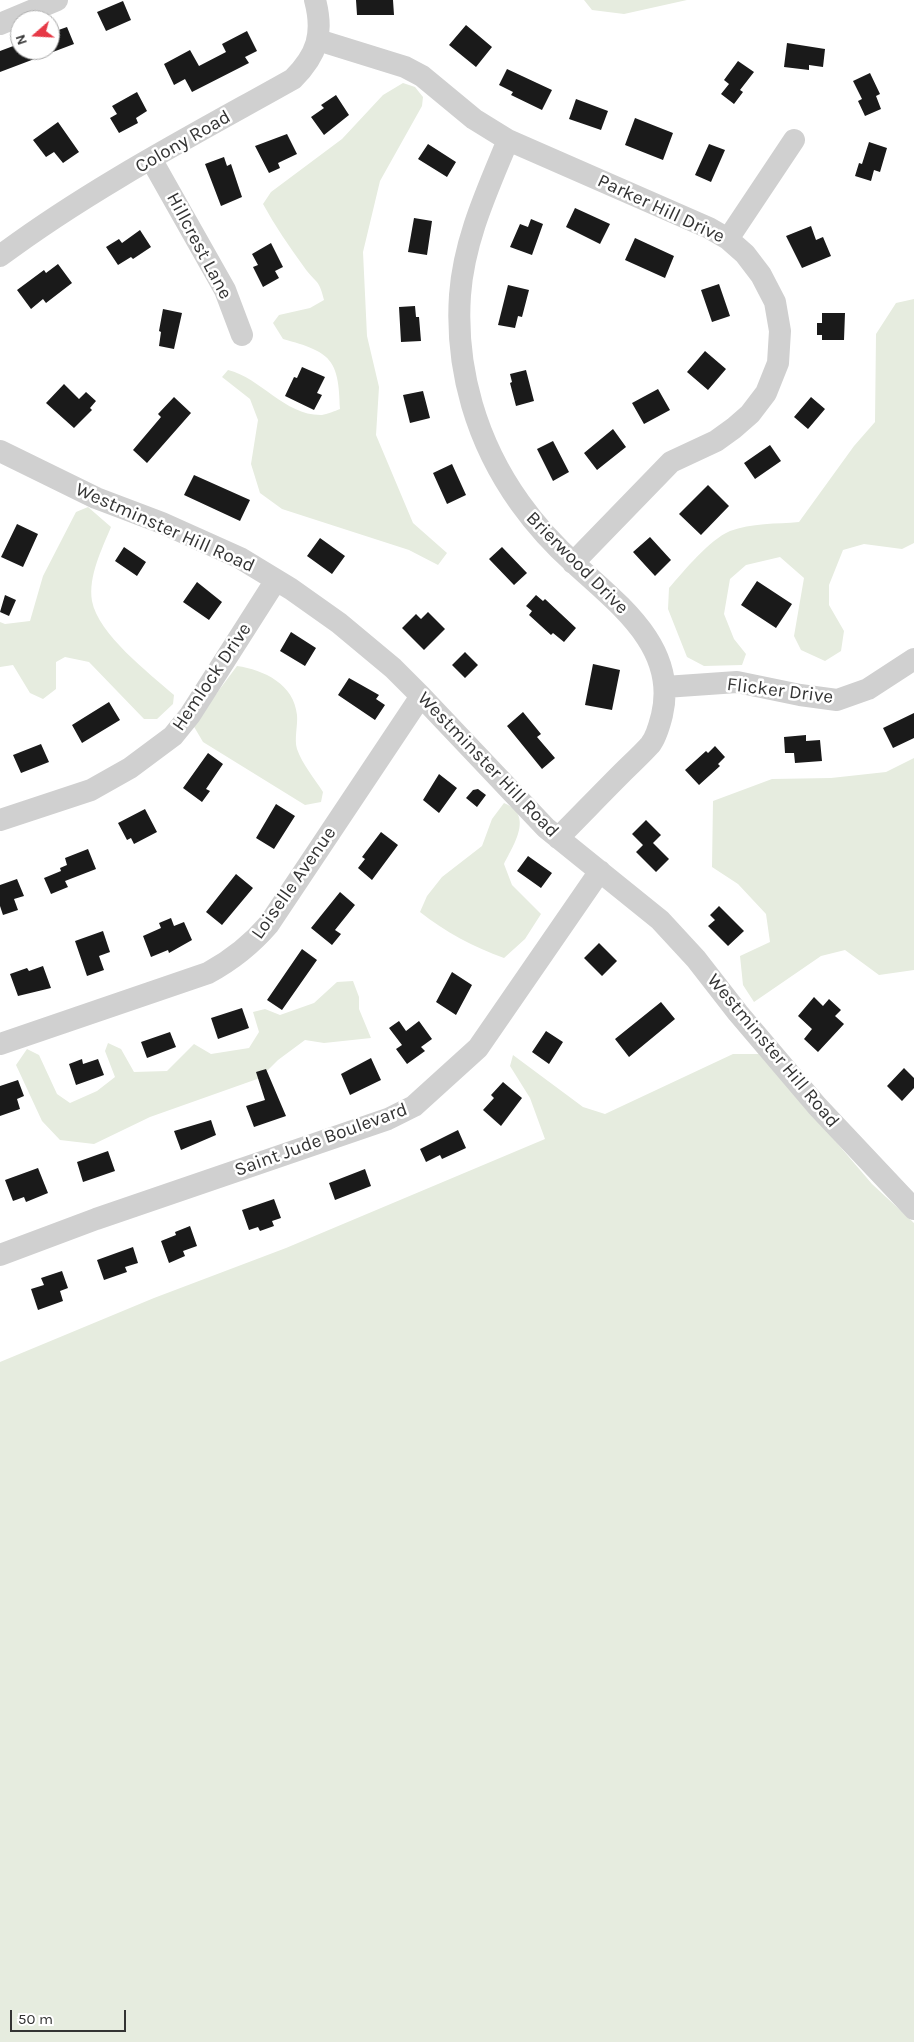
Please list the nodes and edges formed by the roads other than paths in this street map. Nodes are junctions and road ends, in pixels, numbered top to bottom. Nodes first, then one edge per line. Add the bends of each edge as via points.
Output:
1 (57, 0) edge
2 (315, 0) edge
3 (0, 24) edge
4 (318, 40) junction
5 (508, 140) junction
6 (794, 140) dead end
7 (151, 159) junction
8 (728, 239) junction
9 (0, 256) edge
10 (242, 335) dead end
11 (0, 451) edge
12 (573, 563) junction
13 (276, 580) junction
14 (914, 659) edge
15 (665, 688) junction
16 (421, 696) junction
17 (0, 820) edge
18 (558, 838) junction
19 (600, 872) junction
20 (0, 1044) edge
21 (914, 1209) edge
22 (0, 1255) edge

1 - 3 street
2 - 4 street, Colony Road
4 - 5 street, Parker Hill Drive via 405,67 422,76 474,119
4 - 7 street, Colony Road via 309,63 293,79
5 - 8 street, Parker Hill Drive
5 - 12 street, Brierwood Drive via 466,250 459,313 463,370 473,412 497,468 521,505
6 - 8 street
7 - 9 street, Colony Road via 24,237
7 - 10 street, Hillcrest Lane via 225,290
8 - 12 street, Parker Hill Drive via 761,275 775,302 780,332 778,363 766,393 734,428 716,441 672,462
11 - 13 street, Westminster Hill Road via 96,498 240,558
12 - 15 street, Brierwood Drive via 644,631 659,660
13 - 16 street, Westminster Hill Road via 339,623
13 - 17 street, Hemlock Drive via 190,715 173,736 130,768 92,790
14 - 15 street, Flicker Drive via 868,689 837,700 737,682
15 - 18 street, Brierwood Drive via 662,715 652,743
16 - 18 street, Westminster Hill Road
16 - 20 street, Loiselle Avenue via 254,942 208,973
18 - 19 street, Westminster Hill Road
19 - 21 street, Westminster Hill Road via 660,920 817,1106
19 - 22 street, Saint Jude Boulevard via 478,1048 414,1106 388,1119

